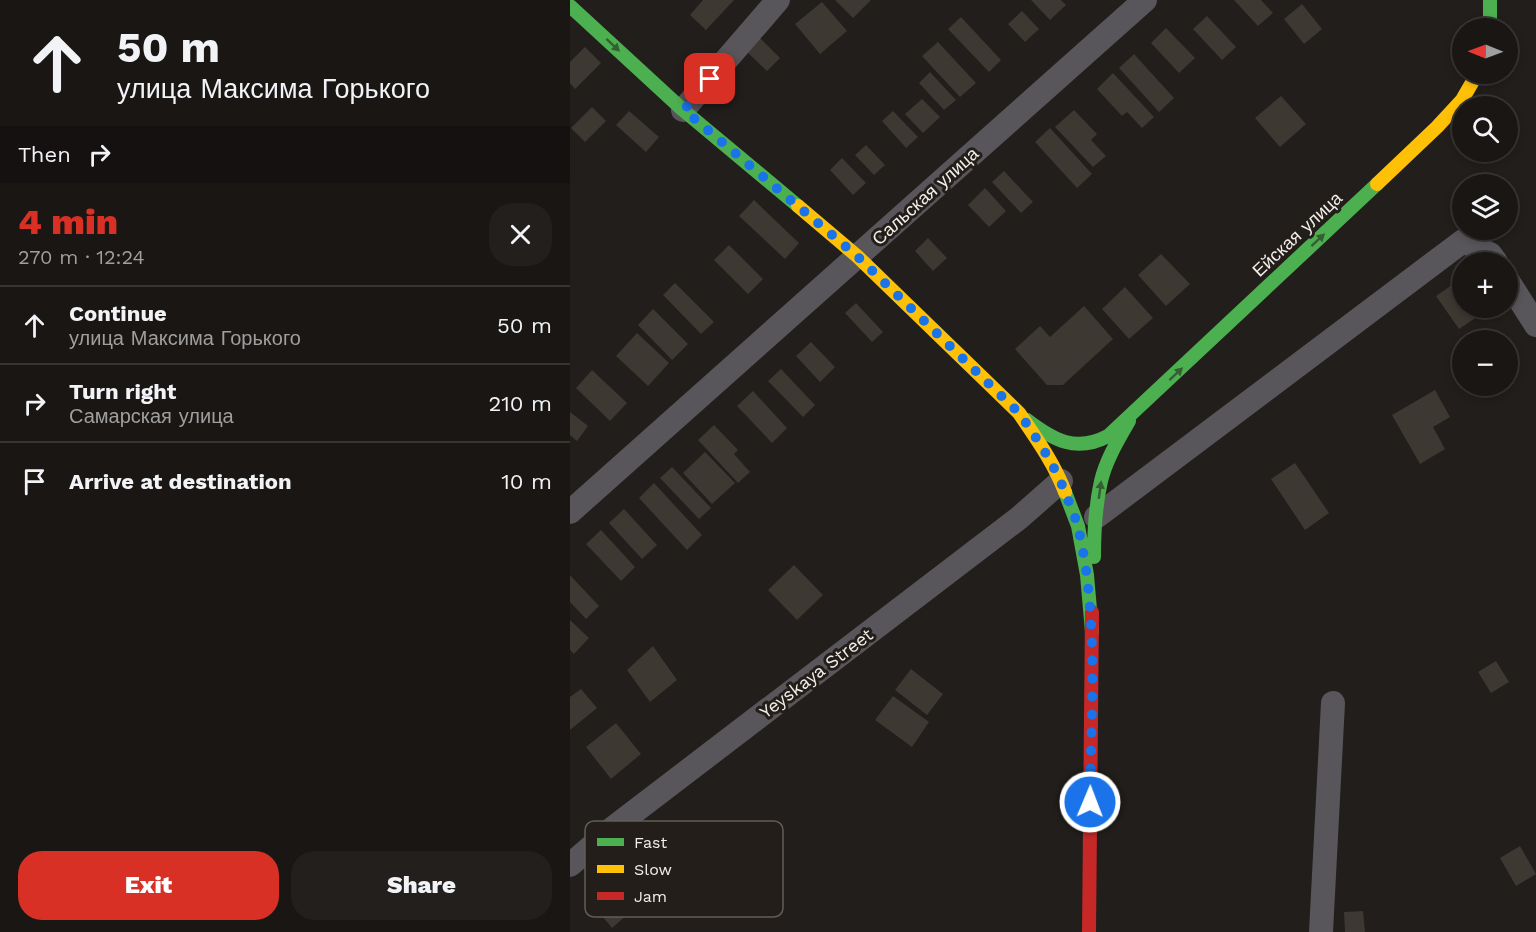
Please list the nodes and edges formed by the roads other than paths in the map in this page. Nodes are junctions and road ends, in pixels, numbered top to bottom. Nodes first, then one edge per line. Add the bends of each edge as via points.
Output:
1 (778, 0) edge
2 (1145, 0) edge
3 (1490, 0) edge
4 (570, 6) edge
5 (1490, 18) edge
6 (1471, 84) edge
7 (684, 110) junction
8 (1486, 252) edge
9 (857, 256) junction
10 (1518, 296) edge
11 (1536, 325) edge
12 (1019, 413) junction
13 (1133, 414) junction
14 (1061, 481) junction
15 (570, 512) edge
16 (1096, 517) junction
17 (1092, 632) junction
18 (1333, 704) dead end
19 (622, 821) edge
20 (585, 852) edge
21 (570, 865) edge
22 (1089, 932) edge
23 (1321, 932) edge

1 - 7 street
2 - 9 street, Сальская улица
3 - 5 main road
4 -> 7 main road
13 -> 6 main road, Ейская улица via 1437,127
7 - 9 main road
8 - 16 street via 1463,241
9 - 12 main road
9 - 15 street, Сальская улица
10 - 11 street
12 - 13 main road via 1043,433 1064,442 1086,445 1107,437
12 - 14 main road
16 -> 13 main road via 1101,481 1115,444
14 - 17 main road via 1078,525
14 - 19 street, Yeyskaya Street via 1019,518
16 - 17 main road
17 - 22 main road
18 - 23 street
20 - 21 street, Yeyskaya Street

